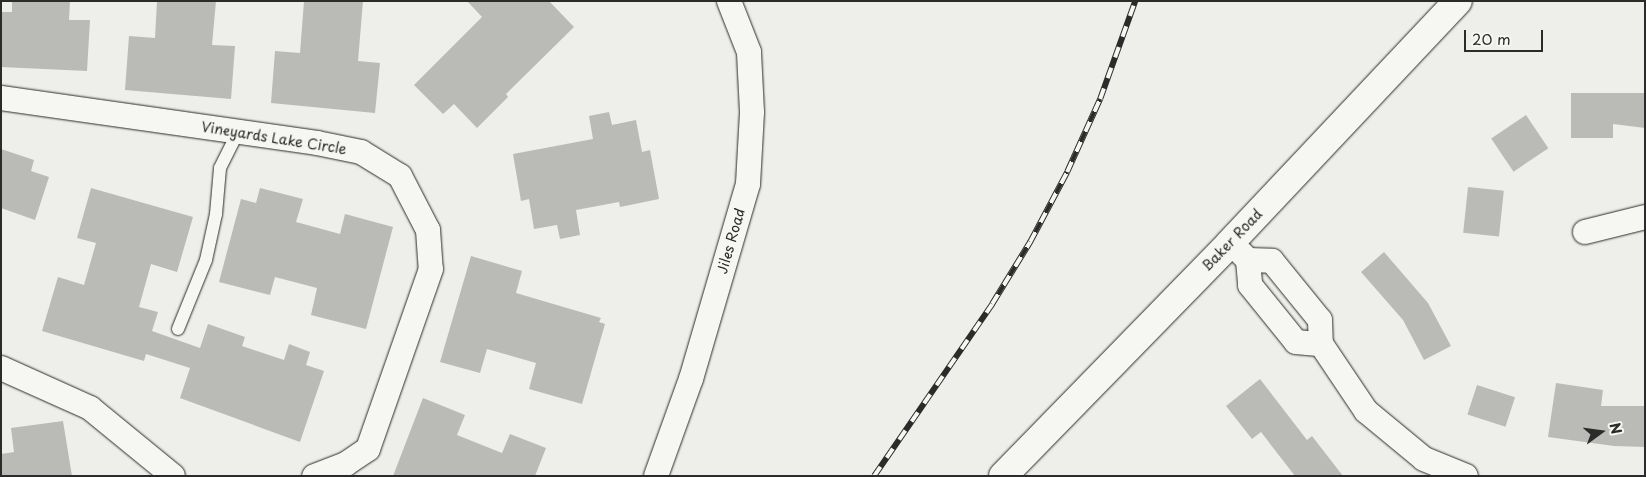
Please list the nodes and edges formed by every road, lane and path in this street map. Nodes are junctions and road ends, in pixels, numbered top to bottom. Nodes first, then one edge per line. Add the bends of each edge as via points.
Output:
1 (729, 1) edge
2 (1458, 1) edge
3 (1, 98) edge
4 (238, 132) junction
5 (1645, 217) edge
6 (1584, 232) dead end
7 (1239, 252) junction
8 (178, 330) dead end
9 (1321, 344) junction
10 (1, 368) edge
11 (350, 470) edge
12 (165, 473) edge
13 (314, 476) edge
14 (656, 476) edge
15 (1003, 476) edge
16 (1466, 476) edge

1 - 14 street, Jiles Road via 749,52 752,112 748,184 691,380
2 - 7 main road, Baker Road
3 - 4 street, Vineyards Lake Circle
4 - 8 lane via 220,168 216,214 206,260
4 - 11 street, Vineyards Lake Circle via 362,152 400,176 428,230 431,269 368,449
5 - 6 street
7 - 9 street via 1250,285 1296,342
7 - 9 street via 1272,261 1320,320
7 - 15 main road, Baker Road
9 - 16 street via 1366,411 1424,459
10 - 12 street via 90,408
11 - 13 street, Vineyards Lake Circle

